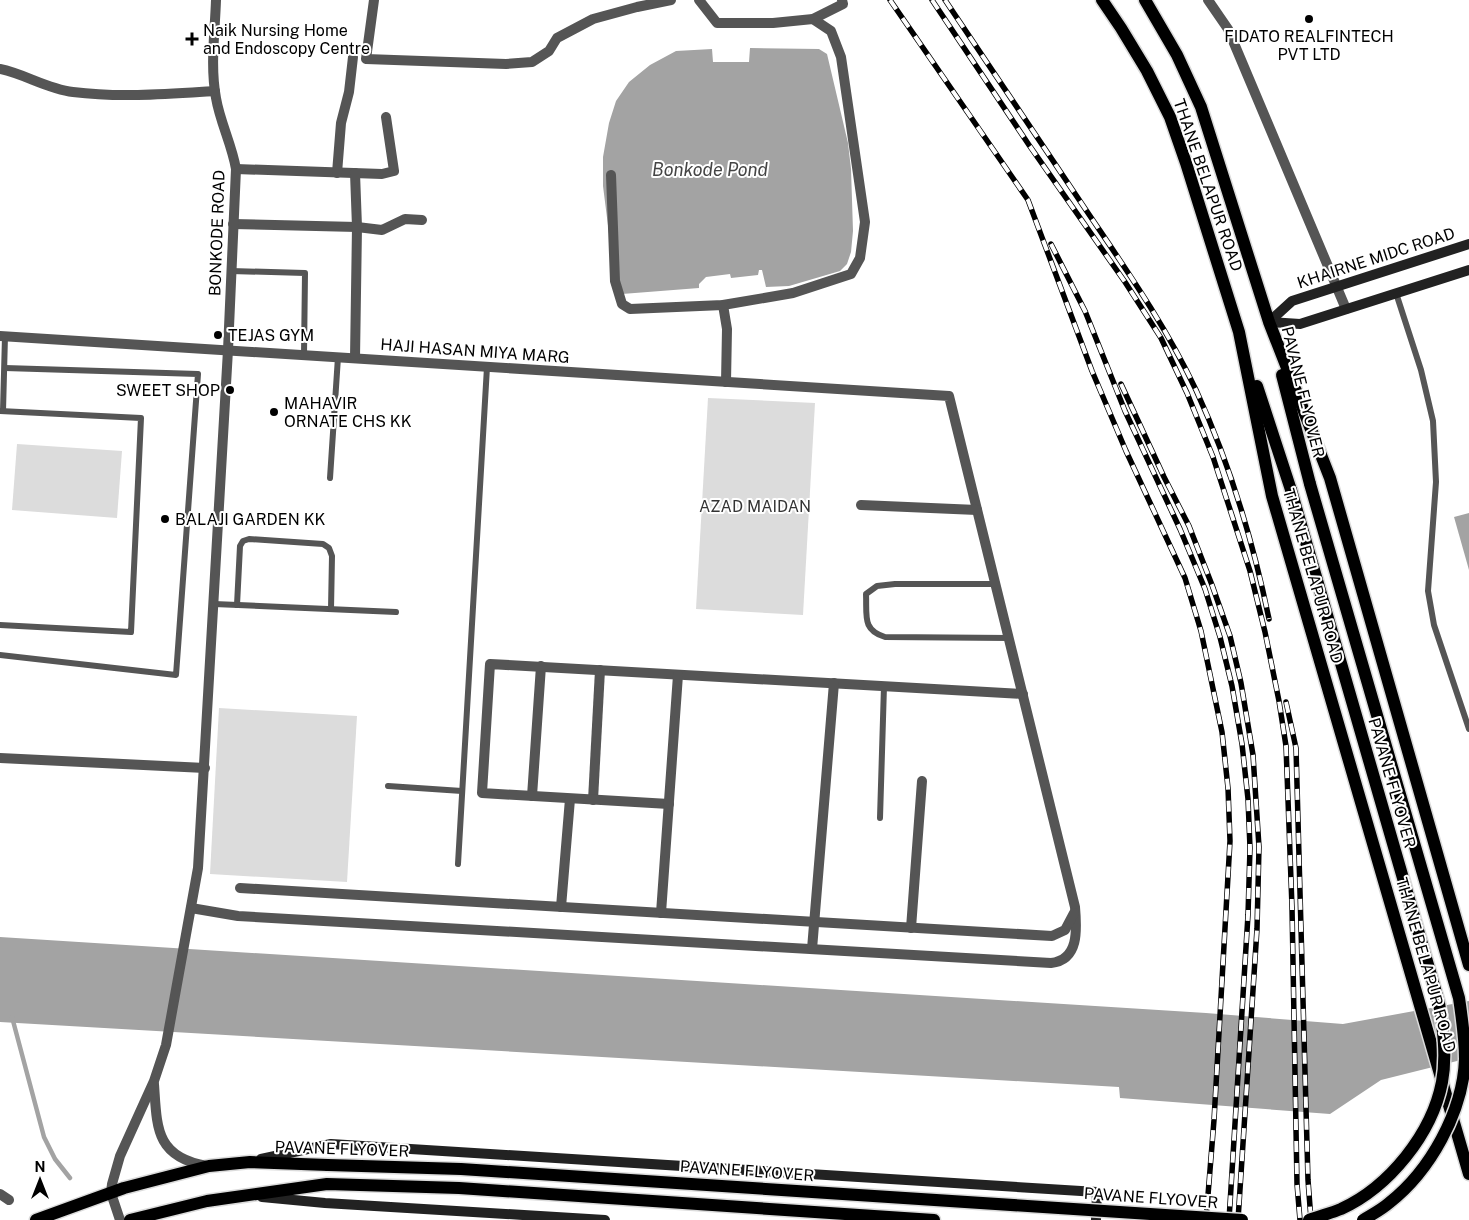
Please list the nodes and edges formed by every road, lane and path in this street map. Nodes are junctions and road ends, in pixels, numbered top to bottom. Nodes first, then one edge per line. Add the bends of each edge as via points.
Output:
1 (216, 0) edge
2 (374, 0) edge
3 (670, 0) edge
4 (699, 0) edge
5 (842, 0) edge
6 (1102, 0) edge
7 (1145, 0) edge
8 (1208, 0) edge
9 (813, 18) junction
10 (352, 57) dead end
11 (0, 70) edge
12 (215, 91) junction
13 (386, 118) dead end
14 (236, 169) junction
15 (337, 173) junction
16 (355, 173) junction
17 (611, 175) dead end
18 (422, 220) dead end
19 (233, 224) junction
20 (357, 227) junction
21 (1469, 244) edge
22 (231, 270) junction
23 (1469, 270) edge
24 (1337, 286) junction
25 (1396, 293) junction
26 (723, 305) junction
27 (1346, 309) junction
28 (1269, 322) junction
29 (1239, 332) junction
30 (3, 336) edge
31 (228, 350) junction
32 (304, 355) junction
33 (338, 357) junction
34 (355, 358) junction
35 (488, 367) junction
36 (5, 368) junction
37 (726, 382) junction
38 (2, 387) edge
39 (2, 411) edge
40 (330, 478) dead end
41 (861, 505) dead end
42 (977, 510) junction
43 (995, 584) junction
44 (214, 604) junction
45 (237, 605) junction
46 (332, 609) junction
47 (396, 612) dead end
48 (0, 625) edge
49 (1009, 638) junction
50 (0, 655) edge
51 (541, 666) junction
52 (600, 670) junction
53 (678, 675) junction
54 (834, 684) junction
55 (884, 686) junction
56 (1022, 694) junction
57 (1469, 729) edge
58 (0, 758) edge
59 (205, 768) junction
60 (922, 781) dead end
61 (388, 786) dead end
62 (462, 791) junction
63 (532, 796) junction
64 (570, 799) junction
65 (592, 800) junction
66 (669, 804) junction
67 (880, 818) dead end
68 (458, 864) dead end
69 (240, 888) dead end
70 (561, 907) junction
71 (1075, 907) junction
72 (191, 908) junction
73 (661, 913) junction
74 (814, 922) junction
75 (911, 928) junction
76 (812, 950) junction
77 (1469, 965) edge
78 (154, 1081) junction
79 (250, 1162) junction
80 (209, 1166) junction
81 (1469, 1174) edge
82 (111, 1193) junction
83 (250, 1195) junction
84 (36, 1220) edge
85 (120, 1220) edge
86 (130, 1220) edge
87 (605, 1220) edge
88 (934, 1220) edge
89 (1096, 1220) edge
90 (1242, 1220) edge
91 (1309, 1220) edge
92 (1363, 1220) edge

1 - 12 street, BONKODE ROAD
2 - 3 street via 366,59 506,64 532,62 549,51 557,38 593,19
4 - 9 street via 717,23 773,24
5 - 9 street via 843,4
6 - 29 main road, THANE BELAPUR ROAD via 1143,64 1170,117
7 - 28 main road, THANE BELAPUR ROAD via 1177,55 1201,107
8 - 24 street via 1228,29
9 - 26 street via 831,31 841,57 865,222 860,258 851,274 793,293
10 - 15 street
11 - 12 street via 73,92 143,96
12 - 14 street, BONKODE ROAD
13 - 16 street via 394,171
14 - 15 street
14 - 19 street, BONKODE ROAD
15 - 16 street
16 - 20 street
17 - 26 street via 614,281 622,304 630,309
18 - 20 street via 405,219 382,230
19 - 20 street
19 - 22 street, BONKODE ROAD
20 - 34 street
21 - 24 main road, KHAIRNE MIDC ROAD
22 - 31 street, BONKODE ROAD
22 - 32 lane via 306,273
23 - 25 main road
24 - 27 street
24 - 28 main road, KHAIRNE MIDC ROAD via 1292,301
25 - 27 main road
25 - 57 lane via 1421,370 1433,421 1436,482 1428,591 1434,625
26 - 37 street via 727,329
27 - 28 main road via 1300,324
28 - 77 main road, THANE BELAPUR ROAD via 1330,478
28 - 92 main road, PAVANE FLYOVER, bridge via 1310,484 1459,998 1463,1026 1465,1059 1451,1119 1414,1179 1389,1203
29 - 81 main road, THANE BELAPUR ROAD via 1272,496
29 - 91 main road, PAVANE FLYOVER, bridge via 1291,490 1439,1003 1443,1028 1442,1083 1418,1139 1399,1166 1376,1188 1342,1209
30 - 31 street, HAJI HASAN MIYA MARG
30 - 36 lane
31 - 32 street, HAJI HASAN MIYA MARG
31 - 44 street, BONKODE ROAD
32 - 33 street, HAJI HASAN MIYA MARG
33 - 34 street, HAJI HASAN MIYA MARG
33 - 40 lane
34 - 35 street, HAJI HASAN MIYA MARG
35 - 37 street, HAJI HASAN MIYA MARG
35 - 62 lane
36 - 38 lane
36 - 50 lane via 198,374 176,675
37 - 42 street, HAJI HASAN MIYA MARG via 949,396
38 - 39 lane
39 - 48 lane via 142,418 131,632
41 - 42 street
42 - 43 street
43 - 49 street
43 - 49 lane via 877,586 866,594 867,625 874,634 885,638
44 - 45 lane
44 - 59 street, BONKODE ROAD
45 - 46 lane
45 - 46 lane via 240,546 249,539 323,544 329,548 332,556
46 - 47 lane
49 - 56 street
51 - 52 street
51 - 63 street
51 - 63 street via 490,664 489,673 482,794
52 - 53 street
52 - 65 street
53 - 54 street
53 - 66 street
54 - 55 street
54 - 74 street
55 - 56 street
55 - 67 lane
56 - 71 street
58 - 59 street
59 - 72 street, BONKODE ROAD via 198,868
60 - 75 street
61 - 62 lane
62 - 68 lane
63 - 64 street
64 - 65 street
64 - 70 street
65 - 66 street
66 - 73 street
69 - 70 street
70 - 73 street
71 - 75 street via 1065,930 1052,936
71 - 76 street via 1073,949 1067,958 1057,963
72 - 76 street via 238,916
72 - 78 street, BONKODE ROAD via 166,1045
73 - 74 street
74 - 75 street
74 - 76 street
78 - 80 street via 156,1122 165,1143 182,1159
78 - 82 street, BONKODE ROAD via 120,1156
79 - 80 main road, PAVANE FLYOVER
79 - 89 main road via 331,1144 1097,1192
79 - 90 main road, PAVANE FLYOVER, bridge via 461,1169
80 - 82 main road, PAVANE FLYOVER
82 - 84 main road, PAVANE FLYOVER
82 - 85 street
83 - 86 main road via 208,1201
83 - 87 main road via 325,1203
83 - 88 main road via 326,1184 459,1188

